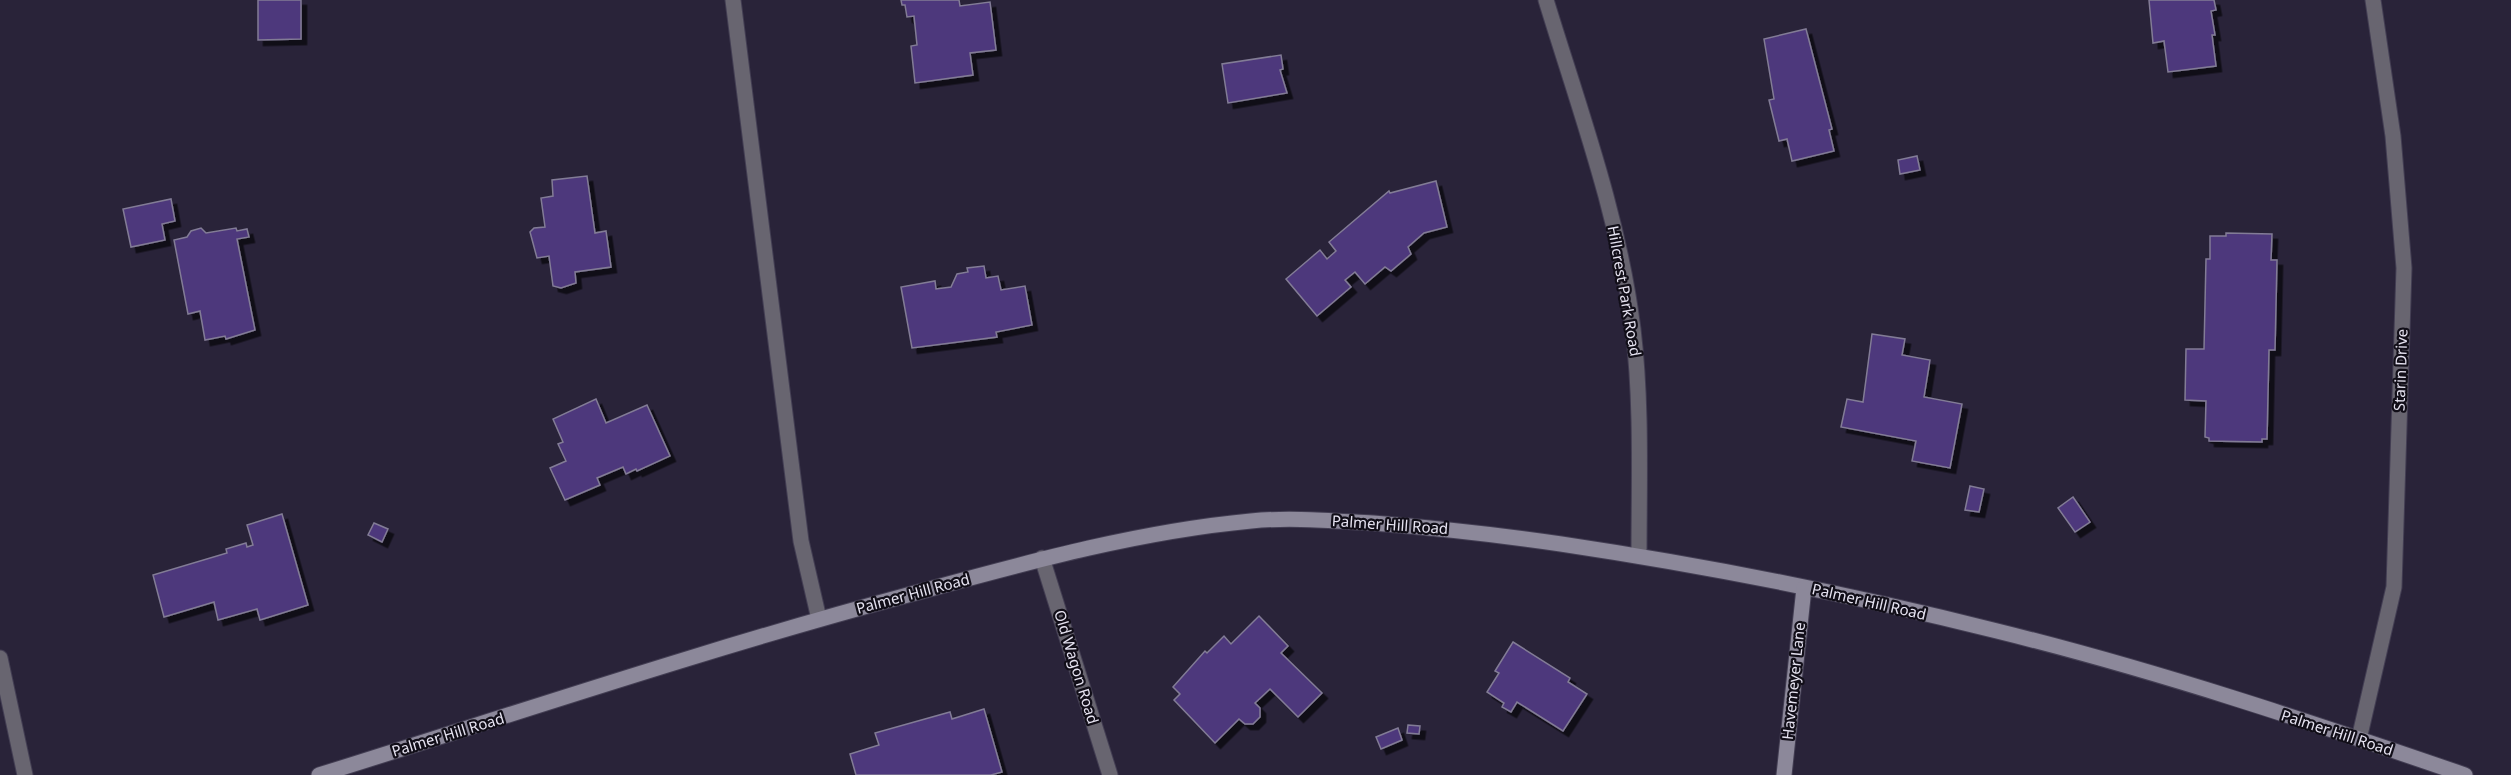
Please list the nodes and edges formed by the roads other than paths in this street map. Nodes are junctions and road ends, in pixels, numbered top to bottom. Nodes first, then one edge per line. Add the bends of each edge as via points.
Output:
1 (733, 0) edge
2 (1546, 0) edge
3 (2373, 0) edge
4 (1639, 556) junction
5 (1042, 558) junction
6 (1804, 588) junction
7 (819, 619) junction
8 (0, 658) edge
9 (2359, 739) junction
10 (25, 775) edge
11 (319, 775) edge
12 (1110, 775) edge
13 (1784, 775) edge
14 (2465, 775) edge

1 - 7 street via 801,541
2 - 4 street, Hillcrest Park Road via 1620,248 1633,328 1640,409
3 - 9 street, Starin Drive via 2393,136 2404,268 2394,587
4 - 5 main road, Palmer Hill Road via 1466,530 1259,520 1186,529
4 - 6 main road, Palmer Hill Road
5 - 7 main road, Palmer Hill Road
5 - 12 street, Old Wagon Road
6 - 9 main road, Palmer Hill Road via 1999,631
6 - 13 main road, Havemeyer Lane
7 - 11 main road, Palmer Hill Road
8 - 10 street
9 - 14 main road, Palmer Hill Road

